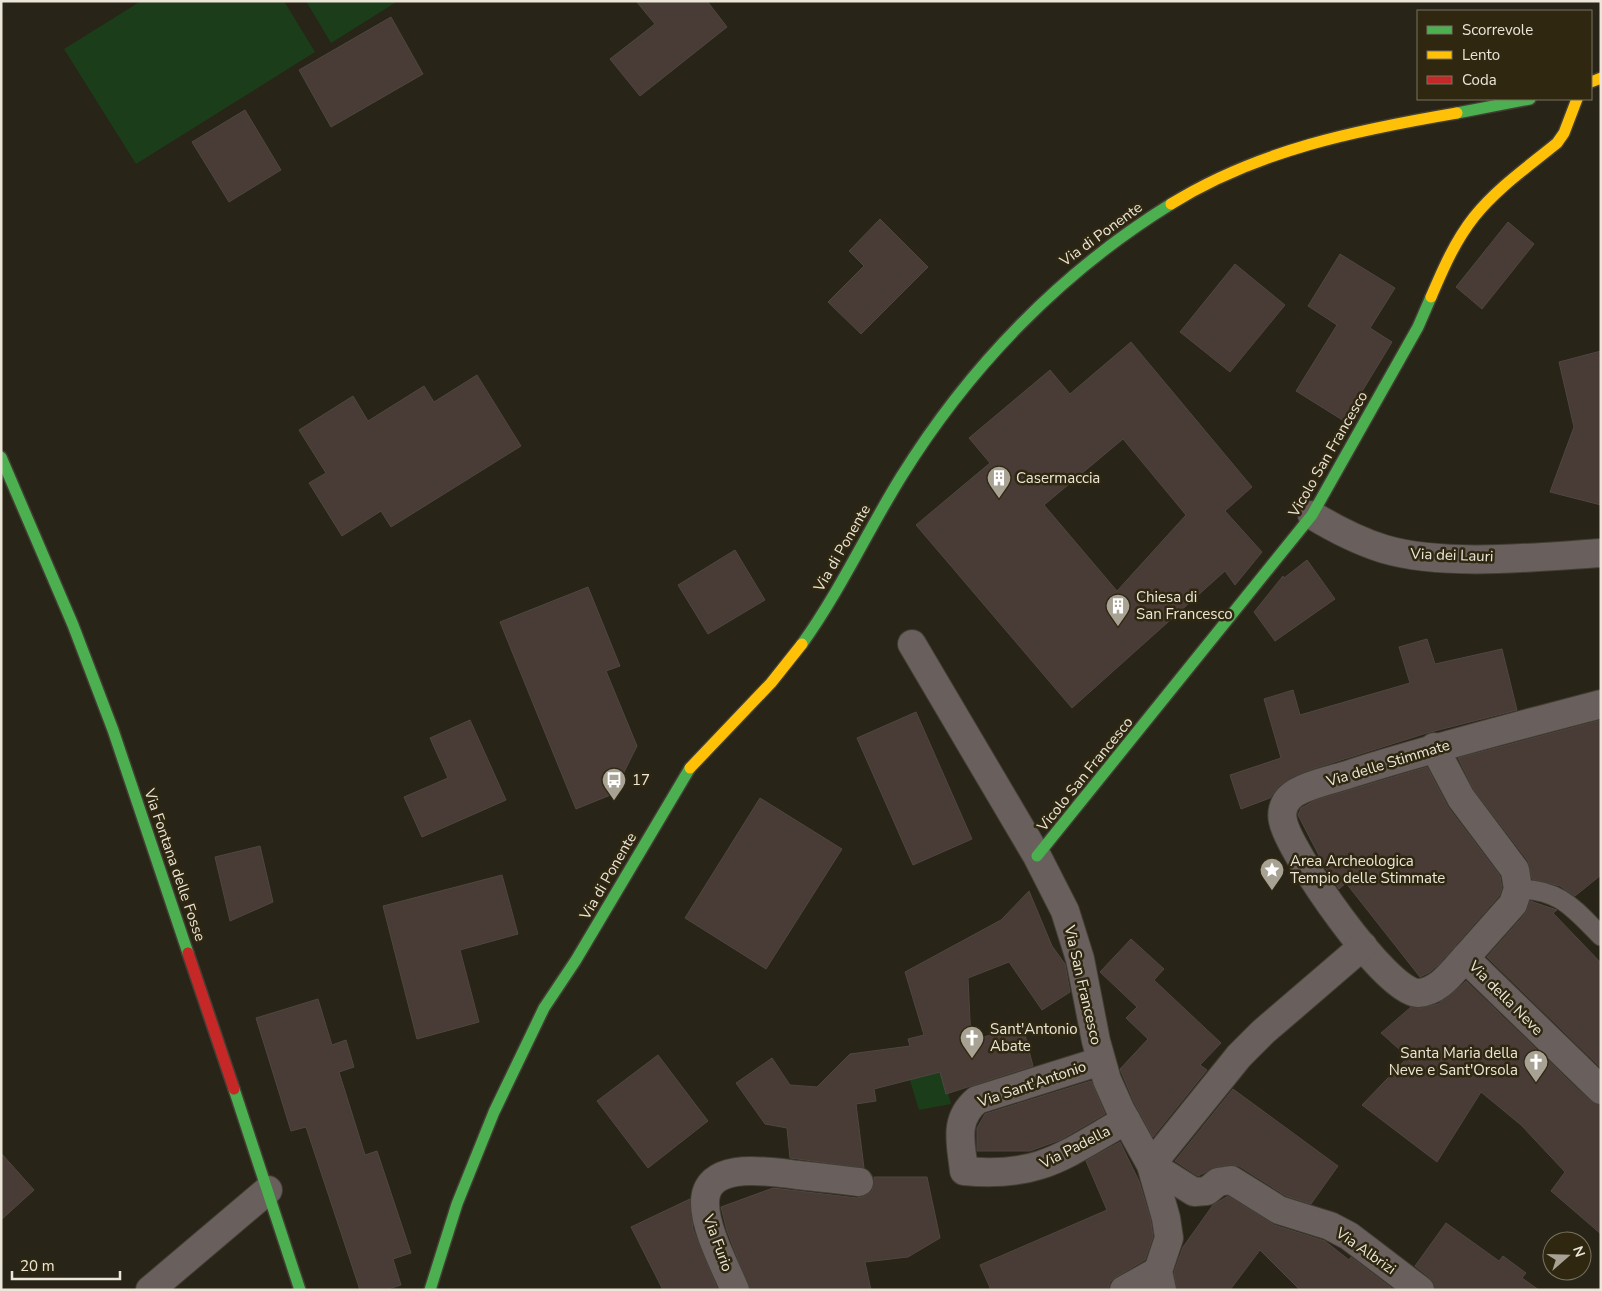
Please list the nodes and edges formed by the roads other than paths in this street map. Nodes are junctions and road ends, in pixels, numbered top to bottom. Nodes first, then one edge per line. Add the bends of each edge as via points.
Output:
1 (1525, 100) edge
2 (1577, 100) edge
3 (1, 457) edge
4 (1312, 514) junction
5 (1601, 554) edge
6 (912, 644) dead end
7 (1601, 704) edge
8 (1434, 748) junction
9 (1038, 856) junction
10 (1518, 889) junction
11 (1327, 900) joint
12 (1601, 936) edge
13 (1363, 946) junction
14 (1466, 958) junction
15 (1101, 1061) junction
16 (1601, 1090) edge
17 (1126, 1120) junction
18 (1151, 1165) junction
19 (964, 1171) joint
20 (859, 1182) dead end
21 (268, 1190) junction
22 (1160, 1280) edge
23 (150, 1290) edge
24 (300, 1290) edge
25 (430, 1290) edge
26 (735, 1290) edge
27 (1124, 1290) edge
28 (1420, 1290) edge

1 - 25 main road, Via di Ponente via 1331,138 1281,152 1235,171 1161,209 1113,241 1068,276 1006,337 916,454 800,647 757,699 700,754 682,778 576,960 544,1008 494,1112 457,1204
2 - 4 main road, Vicolo San Francesco via 1557,143 1485,203 1456,244 1418,327
3 - 21 main road, Via Fontana delle Fosse via 105,707
4 - 5 street, Via dei Lauri via 1342,533 1405,554 1461,558
4 - 9 main road, Vicolo San Francesco
6 - 9 street, Via San Francesco
7 - 8 street, Via delle Stimmate
8 - 10 street via 1470,811 1510,862 1518,880
8 - 11 street, Via delle Stimmate via 1308,788 1291,796 1285,803 1283,823
9 - 15 street, Via San Francesco via 1071,928
10 - 12 lane via 1541,890 1560,898
10 - 14 street via 1513,904
11 - 13 street, Via della Neve
13 - 14 street, Via della Neve via 1398,984 1416,993 1434,989
13 - 18 street via 1239,1056
14 - 16 street, Via della Neve
15 - 17 street, Via San Francesco
15 - 19 street, Via Sant'Antonio via 977,1100 968,1107 960,1123
17 - 18 street, Via San Francesco
17 - 19 street, Via Padella via 1040,1166 998,1173
18 - 22 street, Via San Francesco via 1168,1230
18 - 28 street, Via Albrizi via 1194,1192 1231,1180 1279,1210 1330,1226 1350,1236
20 - 26 street, Via Furio via 746,1171 718,1179 709,1187 706,1196 708,1221
21 - 23 street
21 - 24 main road, Via Fontana delle Fosse
22 - 27 street

